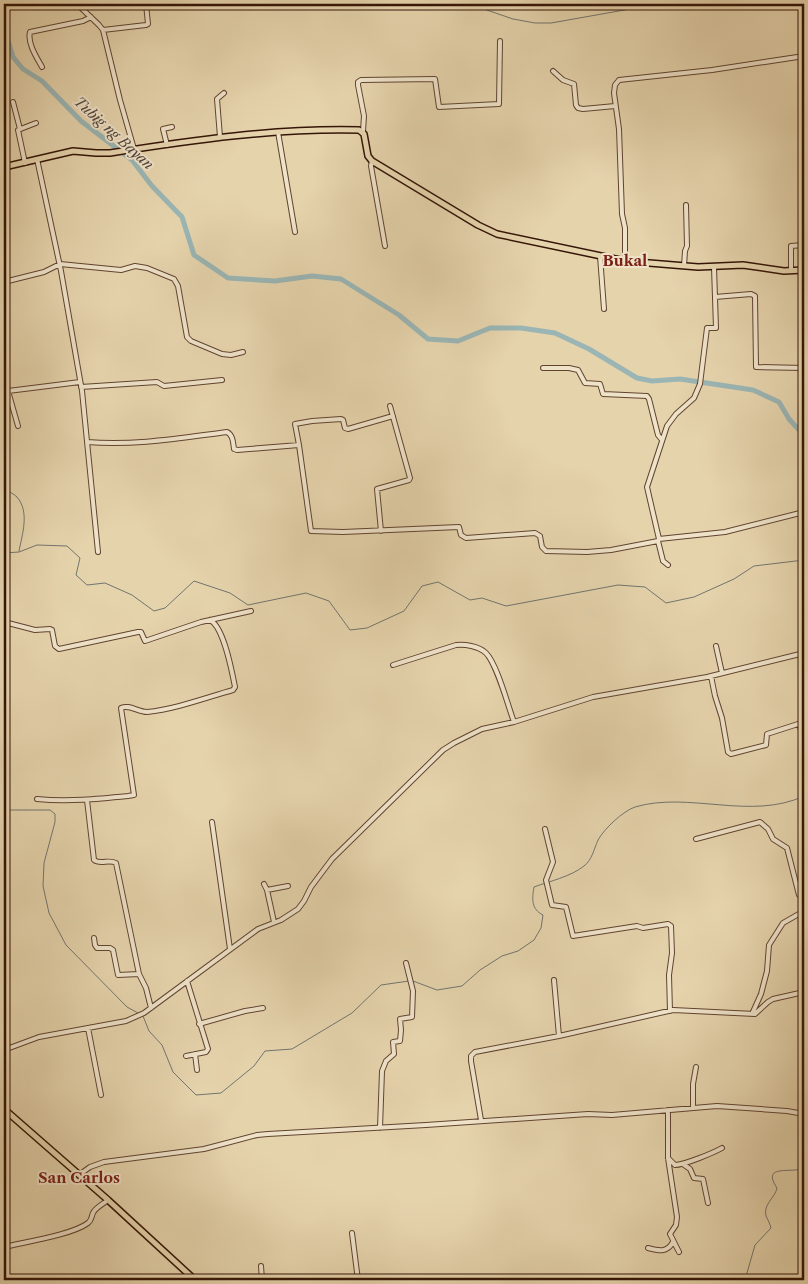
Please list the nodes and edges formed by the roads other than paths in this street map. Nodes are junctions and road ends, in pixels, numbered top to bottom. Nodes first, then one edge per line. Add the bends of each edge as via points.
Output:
1 (77, 4) edge
2 (146, 4) edge
3 (91, 16) junction
4 (103, 30) junction
5 (500, 41) dead end
6 (804, 56) edge
7 (42, 67) dead end
8 (553, 71) dead end
9 (224, 93) dead end
10 (13, 102) dead end
11 (615, 106) junction
12 (36, 123) dead end
13 (172, 127) dead end
14 (20, 129) junction
15 (363, 131) junction
16 (278, 132) junction
17 (220, 137) junction
18 (167, 145) junction
19 (134, 149) junction
20 (37, 160) junction
21 (372, 161) junction
22 (25, 163) junction
23 (4, 167) edge
24 (686, 205) dead end
25 (295, 232) dead end
26 (804, 245) edge
27 (385, 246) dead end
28 (600, 256) junction
29 (625, 261) junction
30 (60, 264) junction
31 (684, 266) junction
32 (714, 267) junction
33 (804, 270) edge
34 (791, 271) junction
35 (4, 282) edge
36 (715, 297) junction
37 (604, 309) dead end
38 (243, 352) dead end
39 (543, 368) dead end
40 (804, 368) edge
41 (222, 380) dead end
42 (80, 382) junction
43 (81, 387) junction
44 (390, 406) dead end
45 (393, 416) junction
46 (18, 426) dead end
47 (662, 440) junction
48 (87, 442) junction
49 (299, 445) junction
50 (804, 490) edge
51 (804, 498) edge
52 (804, 512) edge
53 (381, 531) junction
54 (658, 540) junction
55 (98, 552) dead end
56 (668, 565) dead end
57 (251, 611) dead end
58 (210, 620) junction
59 (4, 623) edge
60 (716, 646) dead end
61 (804, 653) edge
62 (393, 664) dead end
63 (722, 673) junction
64 (711, 676) junction
65 (514, 722) junction
66 (804, 745) edge
67 (37, 799) dead end
68 (87, 800) junction
69 (212, 822) dead end
70 (545, 829) dead end
71 (696, 840) dead end
72 (264, 884) dead end
73 (288, 886) dead end
74 (267, 890) junction
75 (804, 898) edge
76 (804, 911) edge
77 (274, 922) junction
78 (94, 938) dead end
79 (230, 949) junction
80 (406, 963) dead end
81 (139, 974) junction
82 (554, 980) dead end
83 (187, 981) junction
84 (804, 992) edge
85 (152, 1008) junction
86 (263, 1008) dead end
87 (670, 1011) junction
88 (752, 1014) junction
89 (199, 1024) junction
90 (88, 1028) junction
91 (559, 1036) junction
92 (4, 1050) edge
93 (195, 1054) junction
94 (186, 1056) dead end
95 (696, 1068) dead end
96 (197, 1070) dead end
97 (102, 1095) dead end
98 (693, 1107) junction
99 (4, 1109) edge
100 (668, 1110) junction
101 (804, 1114) edge
102 (481, 1120) junction
103 (380, 1128) junction
104 (722, 1148) dead end
105 (668, 1158) junction
106 (683, 1164) junction
107 (78, 1175) junction
108 (108, 1200) junction
109 (708, 1203) dead end
110 (352, 1233) dead end
111 (674, 1242) junction
112 (4, 1247) edge
113 (648, 1248) dead end
114 (679, 1252) dead end
115 (261, 1266) dead end
116 (195, 1280) edge
117 (262, 1280) edge
118 (358, 1280) edge

1 - 3 street
2 - 4 street via 148,24
3 - 4 street
3 - 7 street via 30,32
4 - 19 street
5 - 15 street via 499,104 439,107 435,80 361,80 358,85 364,116
6 - 11 street via 712,70 623,78 615,85
8 - 11 street via 574,84 578,108
9 - 17 street via 217,99
10 - 14 street
11 - 29 street via 619,129
12 - 14 street
13 - 18 street via 163,129
14 - 22 street
15 - 16 main road
15 - 21 main road
16 - 17 main road
16 - 25 street
17 - 18 main road
18 - 19 main road
19 - 20 main road via 96,153 73,151
20 - 22 main road
20 - 30 street
21 - 27 street
21 - 28 main road via 497,234
22 - 23 main road
24 - 31 street
26 - 34 street via 790,247
28 - 29 main road
28 - 37 street
29 - 31 main road
30 - 35 street via 44,272
30 - 38 street via 121,270 135,266 160,272 174,279 178,286 191,341 222,354
30 - 42 street
31 - 32 main road
32 - 34 main road via 742,265
32 - 36 street
33 - 34 main road
36 - 40 street via 755,296 756,367
36 - 47 street via 716,328 707,328 700,384 694,398 666,426
39 - 47 street via 578,370 585,383 600,384 602,394 647,396
41 - 43 street via 164,386 157,382
42 - 43 street
42 - 46 street via 8,391
43 - 48 street
44 - 45 street
45 - 49 street via 348,429 341,419 295,424
45 - 53 street via 410,478 377,489
47 - 54 street via 647,487
48 - 49 street via 108,444 164,440 226,432 232,437 237,450
48 - 55 street
49 - 53 street via 311,531
50 - 51 street
52 - 54 street via 725,532
53 - 54 street via 459,528 466,538 535,533 540,536 546,551 611,550
54 - 56 street via 663,561
57 - 58 street
58 - 59 street via 145,641 138,632 59,649 50,628 35,630
58 - 68 street via 220,631 233,690 160,710 142,712 125,706 121,708 134,794
60 - 63 street
61 - 63 street
62 - 65 street via 456,645 478,648 486,653 498,675
63 - 64 street
64 - 65 street via 599,695
64 - 66 street via 728,752 731,754 766,745 767,734 798,724
65 - 77 street via 482,729 443,750 332,859 298,909
67 - 68 street
68 - 81 street via 94,860 114,861 117,866
69 - 79 street
70 - 87 street via 553,862 546,880 552,905 565,906 573,936 637,926 671,926
71 - 75 street via 760,822 773,838 787,848
72 - 74 street
73 - 74 street
74 - 77 street
76 - 88 street via 783,923 768,945 767,971
77 - 79 street
78 - 81 street via 97,948 113,950 118,975
79 - 83 street
80 - 103 street via 413,991 412,1016 400,1019 400,1041 392,1042 394,1054 382,1071
81 - 85 street
82 - 91 street
83 - 85 street
83 - 89 street
84 - 88 street via 773,999
85 - 90 street via 126,1021
86 - 89 street
87 - 88 street
87 - 91 street
89 - 93 street via 208,1050
90 - 92 street via 39,1037
90 - 97 street
91 - 102 street via 475,1052 471,1056
93 - 94 street
93 - 96 street
95 - 98 street
98 - 100 street
98 - 101 street via 730,1106
99 - 107 main road
100 - 102 street
100 - 105 street
102 - 103 street
103 - 107 street via 256,1135 204,1149 104,1162
104 - 106 street
105 - 106 street via 676,1164
105 - 111 street via 677,1217 670,1234
106 - 109 street via 694,1178 703,1179
107 - 108 main road
108 - 112 street via 93,1212 89,1223 68,1232
108 - 116 main road
110 - 118 street
111 - 113 street via 670,1248 660,1251
111 - 114 street
115 - 117 street

